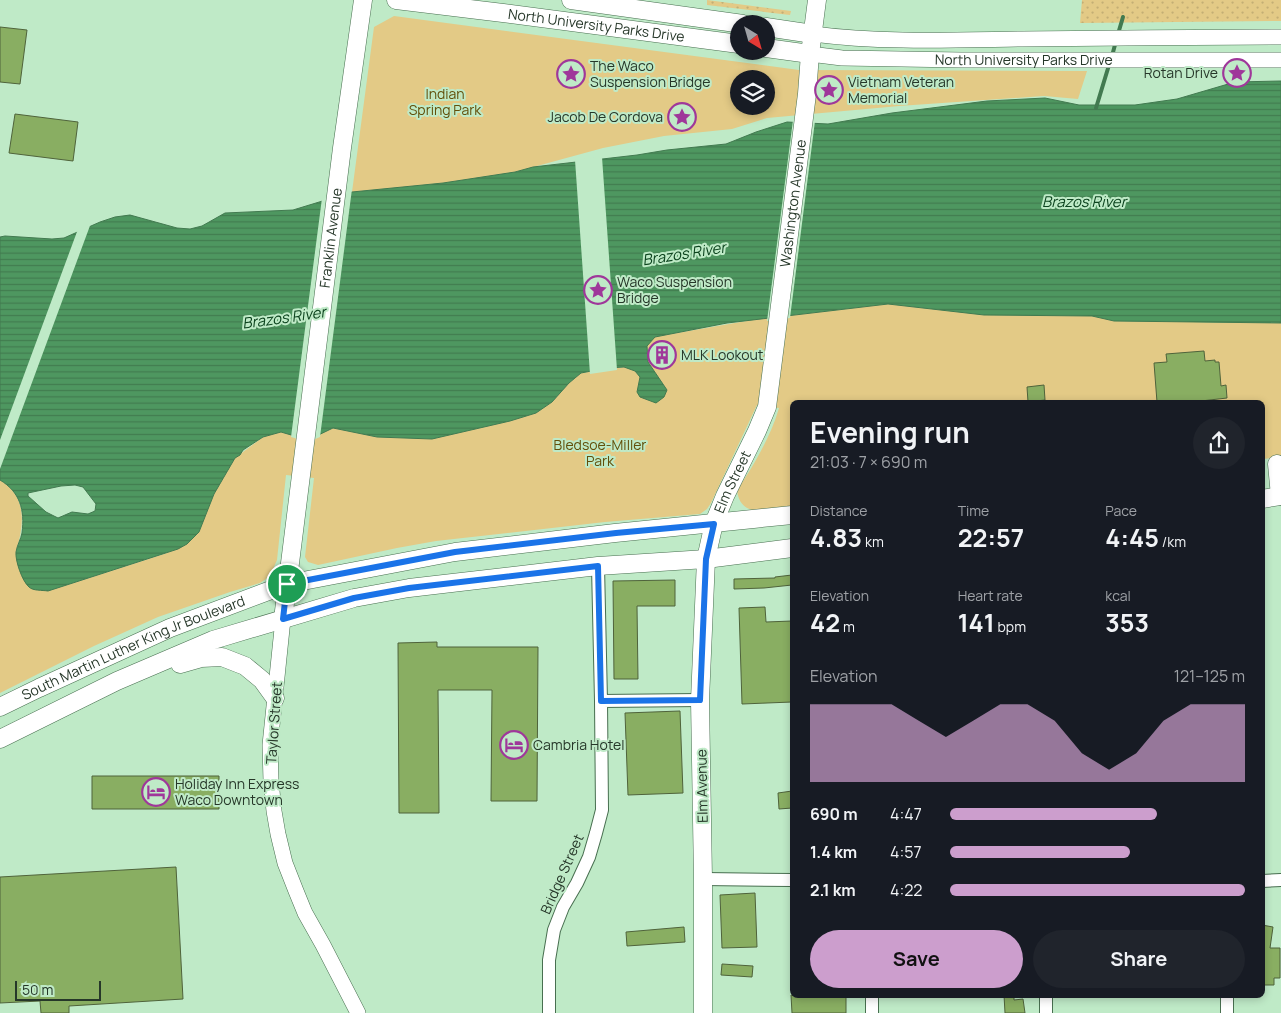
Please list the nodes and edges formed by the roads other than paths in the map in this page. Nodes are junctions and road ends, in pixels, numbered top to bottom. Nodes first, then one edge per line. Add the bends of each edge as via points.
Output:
1 (363, 0) edge
2 (396, 0) edge
3 (571, 0) edge
4 (817, 0) edge
5 (730, 22) edge
6 (775, 28) edge
7 (813, 34) junction
8 (1281, 37) edge
9 (730, 43) edge
10 (775, 49) edge
11 (810, 54) junction
12 (1281, 60) edge
13 (767, 407) joint
14 (1274, 464) edge
15 (300, 476) joint
16 (1281, 496) edge
17 (1265, 499) edge
18 (790, 515) edge
19 (714, 524) junction
20 (790, 548) edge
21 (706, 559) junction
22 (598, 566) junction
23 (287, 584) junction
24 (283, 619) junction
25 (117, 681) junction
26 (275, 698) junction
27 (700, 700) junction
28 (601, 701) junction
29 (0, 707) edge
30 (0, 739) edge
31 (703, 879) junction
32 (790, 880) edge
33 (1281, 880) edge
34 (1265, 881) edge
35 (872, 998) edge
36 (1046, 998) edge
37 (1227, 998) edge
38 (358, 1013) edge
39 (549, 1013) edge
40 (703, 1013) edge
41 (872, 1013) edge
42 (1046, 1013) edge
43 (1227, 1013) edge

1 - 15 main road, Franklin Avenue
2 - 9 main road, North University Parks Drive
3 - 5 main road, North University Parks Drive
4 - 7 main road, Washington Avenue
6 - 7 main road, North University Parks Drive
7 - 8 street, North University Parks Drive via 854,39 954,40
7 - 11 main road, Washington Avenue
10 - 11 main road, North University Parks Drive
11 - 12 street, North University Parks Drive via 842,58 961,60
11 - 13 main road, Washington Avenue
13 - 19 main road, Elm Street
14 - 16 main road
15 - 23 main road, Taylor Street
16 - 17 main road
18 - 19 main road, South Martin Luther King Jr Boulevard
19 - 21 main road, Elm Street
19 - 23 main road, South Martin Luther King Jr Boulevard via 455,552
20 - 21 main road, South Martin Luther King Jr Boulevard
21 - 22 main road, South Martin Luther King Jr Boulevard
21 - 27 main road, Elm Avenue
22 - 24 main road, South Martin Luther King Jr Boulevard via 409,588 354,598
22 - 28 street, Bridge Street
23 - 24 main road, Taylor Street
23 - 29 main road, South Martin Luther King Jr Boulevard via 170,628
24 - 25 main road, South Martin Luther King Jr Boulevard via 213,640
24 - 26 street, Taylor Street
25 - 26 main road via 201,658 222,657 245,666 262,680
25 - 30 main road, South Martin Luther King Jr Boulevard
26 - 38 street, Taylor Street via 270,781 283,853 305,913
27 - 28 street
27 - 31 main road, Elm Avenue
28 - 39 street, Bridge Street via 602,810 589,857 554,930
31 - 32 street
31 - 40 main road, Elm Avenue
33 - 34 street
35 - 41 street
36 - 42 street
37 - 43 street

